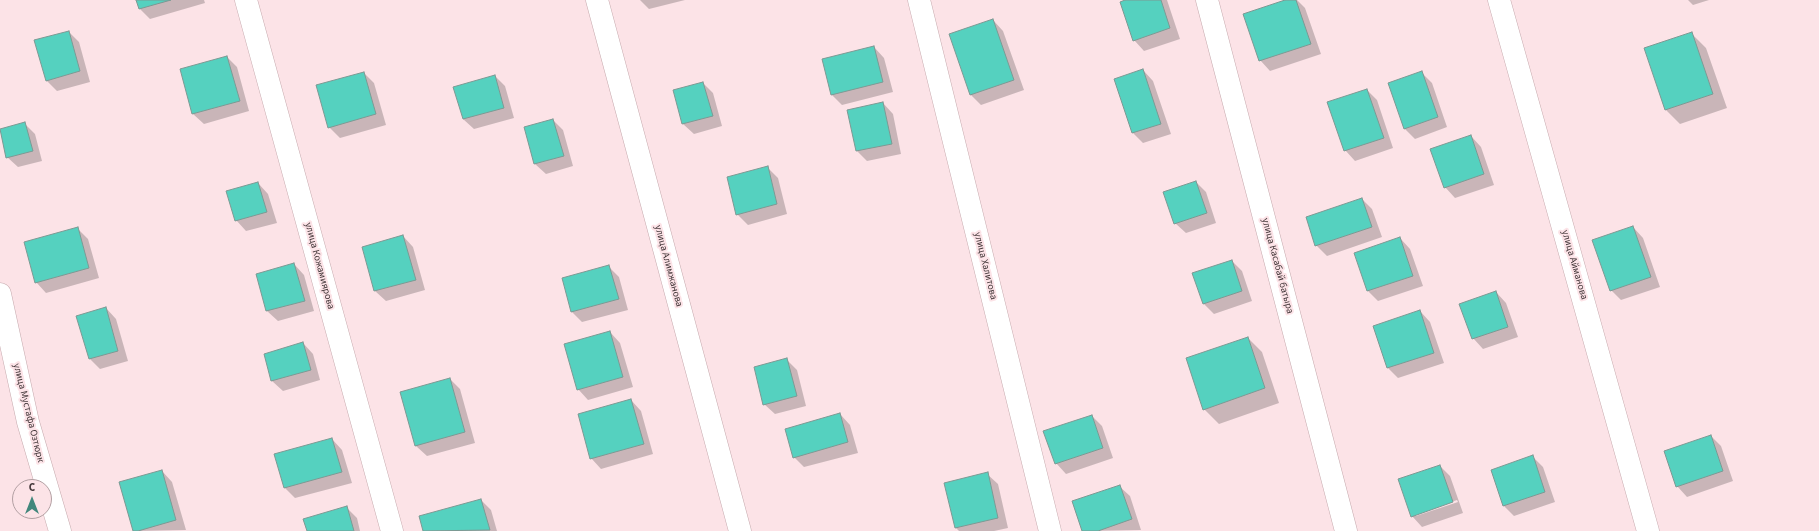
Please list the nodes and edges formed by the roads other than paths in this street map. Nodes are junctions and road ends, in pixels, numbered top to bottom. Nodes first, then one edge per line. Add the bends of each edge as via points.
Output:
1 (246, 0) edge
2 (597, 0) edge
3 (919, 0) edge
4 (1207, 0) edge
5 (1498, 0) edge
6 (0, 294) edge
7 (60, 531) edge
8 (392, 531) edge
9 (740, 531) edge
10 (1050, 531) edge
11 (1346, 531) edge
12 (1648, 531) edge

1 - 8 street, улица Кожамиярова
2 - 9 street, улица Алимжанова
3 - 10 street, улица Халитова
4 - 11 street, улица Касабай батыра
5 - 12 street, улица Айманова
6 - 7 street, улица Мустафа Озтюрк via 28,422

